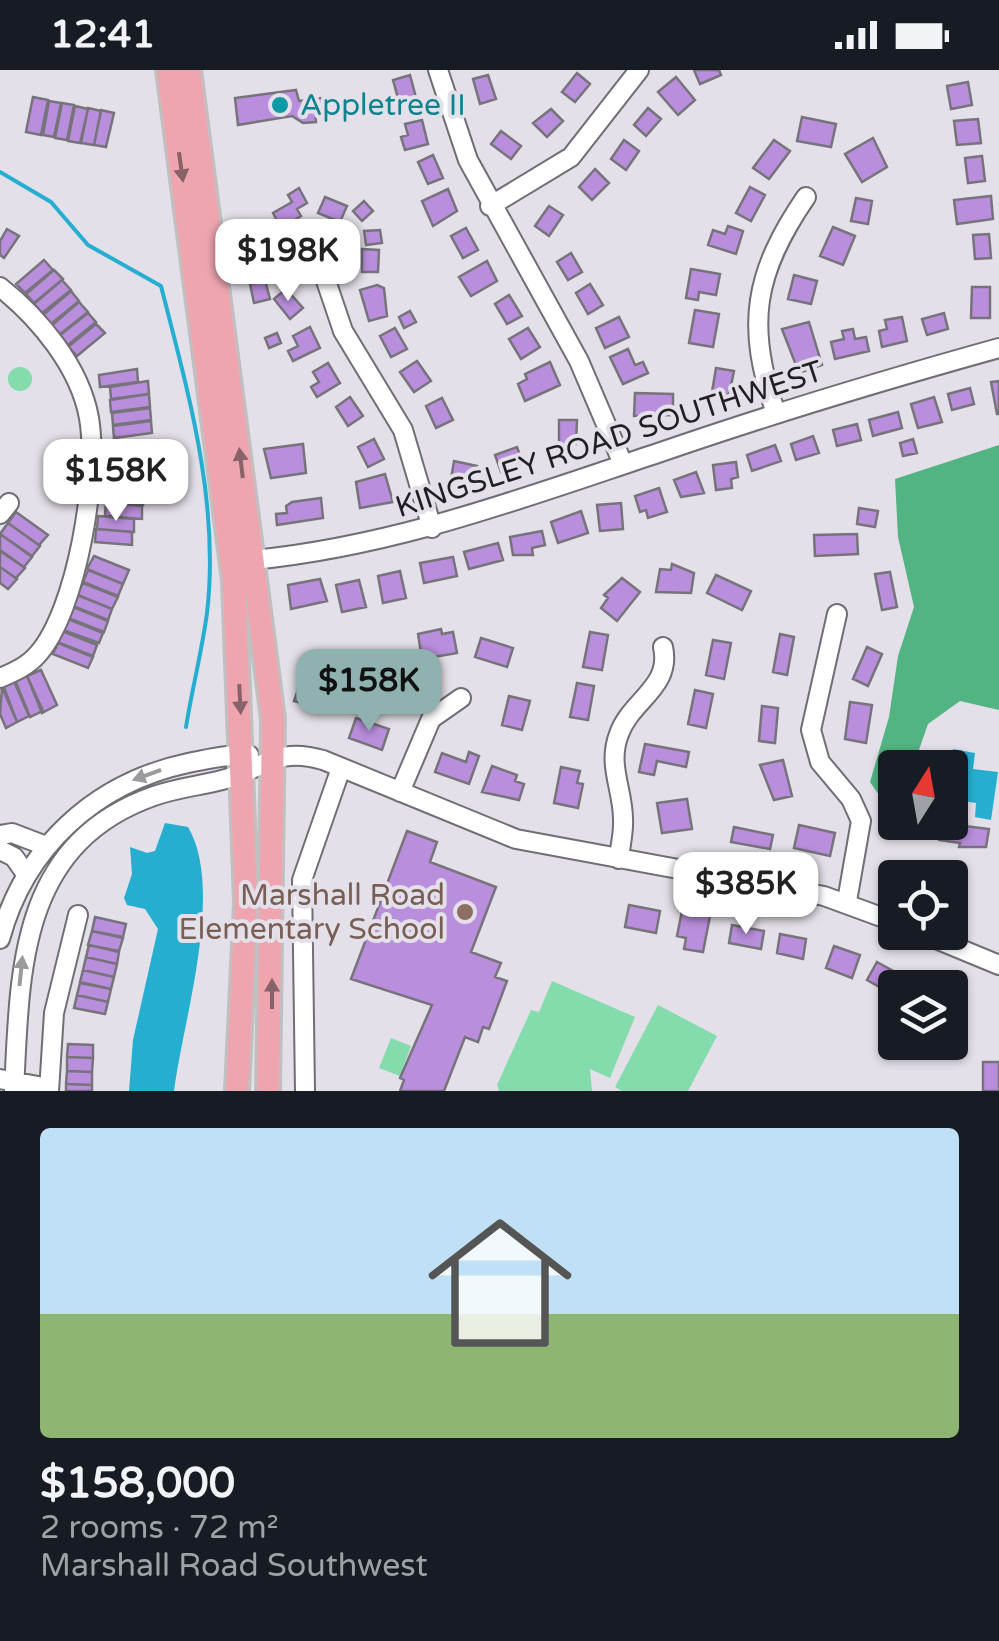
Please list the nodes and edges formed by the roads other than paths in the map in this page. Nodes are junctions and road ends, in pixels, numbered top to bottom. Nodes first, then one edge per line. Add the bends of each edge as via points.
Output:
1 (168, 70) edge
2 (189, 70) edge
3 (438, 70) edge
4 (640, 70) edge
5 (806, 197) dead end
6 (490, 206) junction
7 (320, 263) dead end
8 (0, 287) edge
9 (999, 348) edge
10 (776, 413) junction
11 (623, 464) junction
12 (432, 528) junction
13 (243, 561) junction
14 (837, 614) dead end
15 (663, 647) dead end
16 (0, 678) edge
17 (461, 698) dead end
18 (272, 758) junction
19 (243, 764) junction
20 (341, 768) junction
21 (400, 792) junction
22 (0, 835) edge
23 (46, 846) junction
24 (0, 850) edge
25 (619, 859) junction
26 (26, 874) junction
27 (847, 902) junction
28 (78, 915) dead end
29 (878, 915) edge
30 (0, 939) edge
31 (963, 950) edge
32 (999, 965) edge
33 (9, 1079) edge
34 (49, 1083) edge
35 (236, 1091) edge
36 (268, 1091) edge
37 (305, 1091) edge

1 -> 13 main road
13 -> 2 main road
3 - 6 street
4 - 6 street via 571,157
5 - 10 street via 770,254 758,302 758,353
6 - 11 street via 580,361
7 - 12 street via 343,331 402,430
8 - 16 street via 25,307 76,381 89,418 90,464 76,571 58,614 40,652
9 - 10 street, KINGSLEY ROAD SOUTHWEST
10 - 11 street, KINGSLEY ROAD SOUTHWEST
11 - 12 street, KINGSLEY ROAD SOUTHWEST
12 - 13 street, KINGSLEY ROAD SOUTHWEST
13 - 18 main road via 272,702
13 -> 19 main road
14 - 27 street via 811,730 820,762 861,821
15 - 25 street via 661,678 630,712 616,740 614,772 624,820
17 - 21 street via 431,719
18 - 19 street
18 - 20 street via 302,754
36 -> 18 main road
19 -> 23 street via 144,774 86,807
33 -> 19 street via 26,938 68,859 128,808
19 - 35 main road via 246,902
20 - 21 street
20 - 37 street via 300,892
21 - 25 street via 516,839
22 - 23 street
23 - 26 street
24 - 26 street
25 - 27 street
26 - 30 street
27 - 29 street
28 - 34 street via 54,1013
31 - 32 street
33 - 34 street

